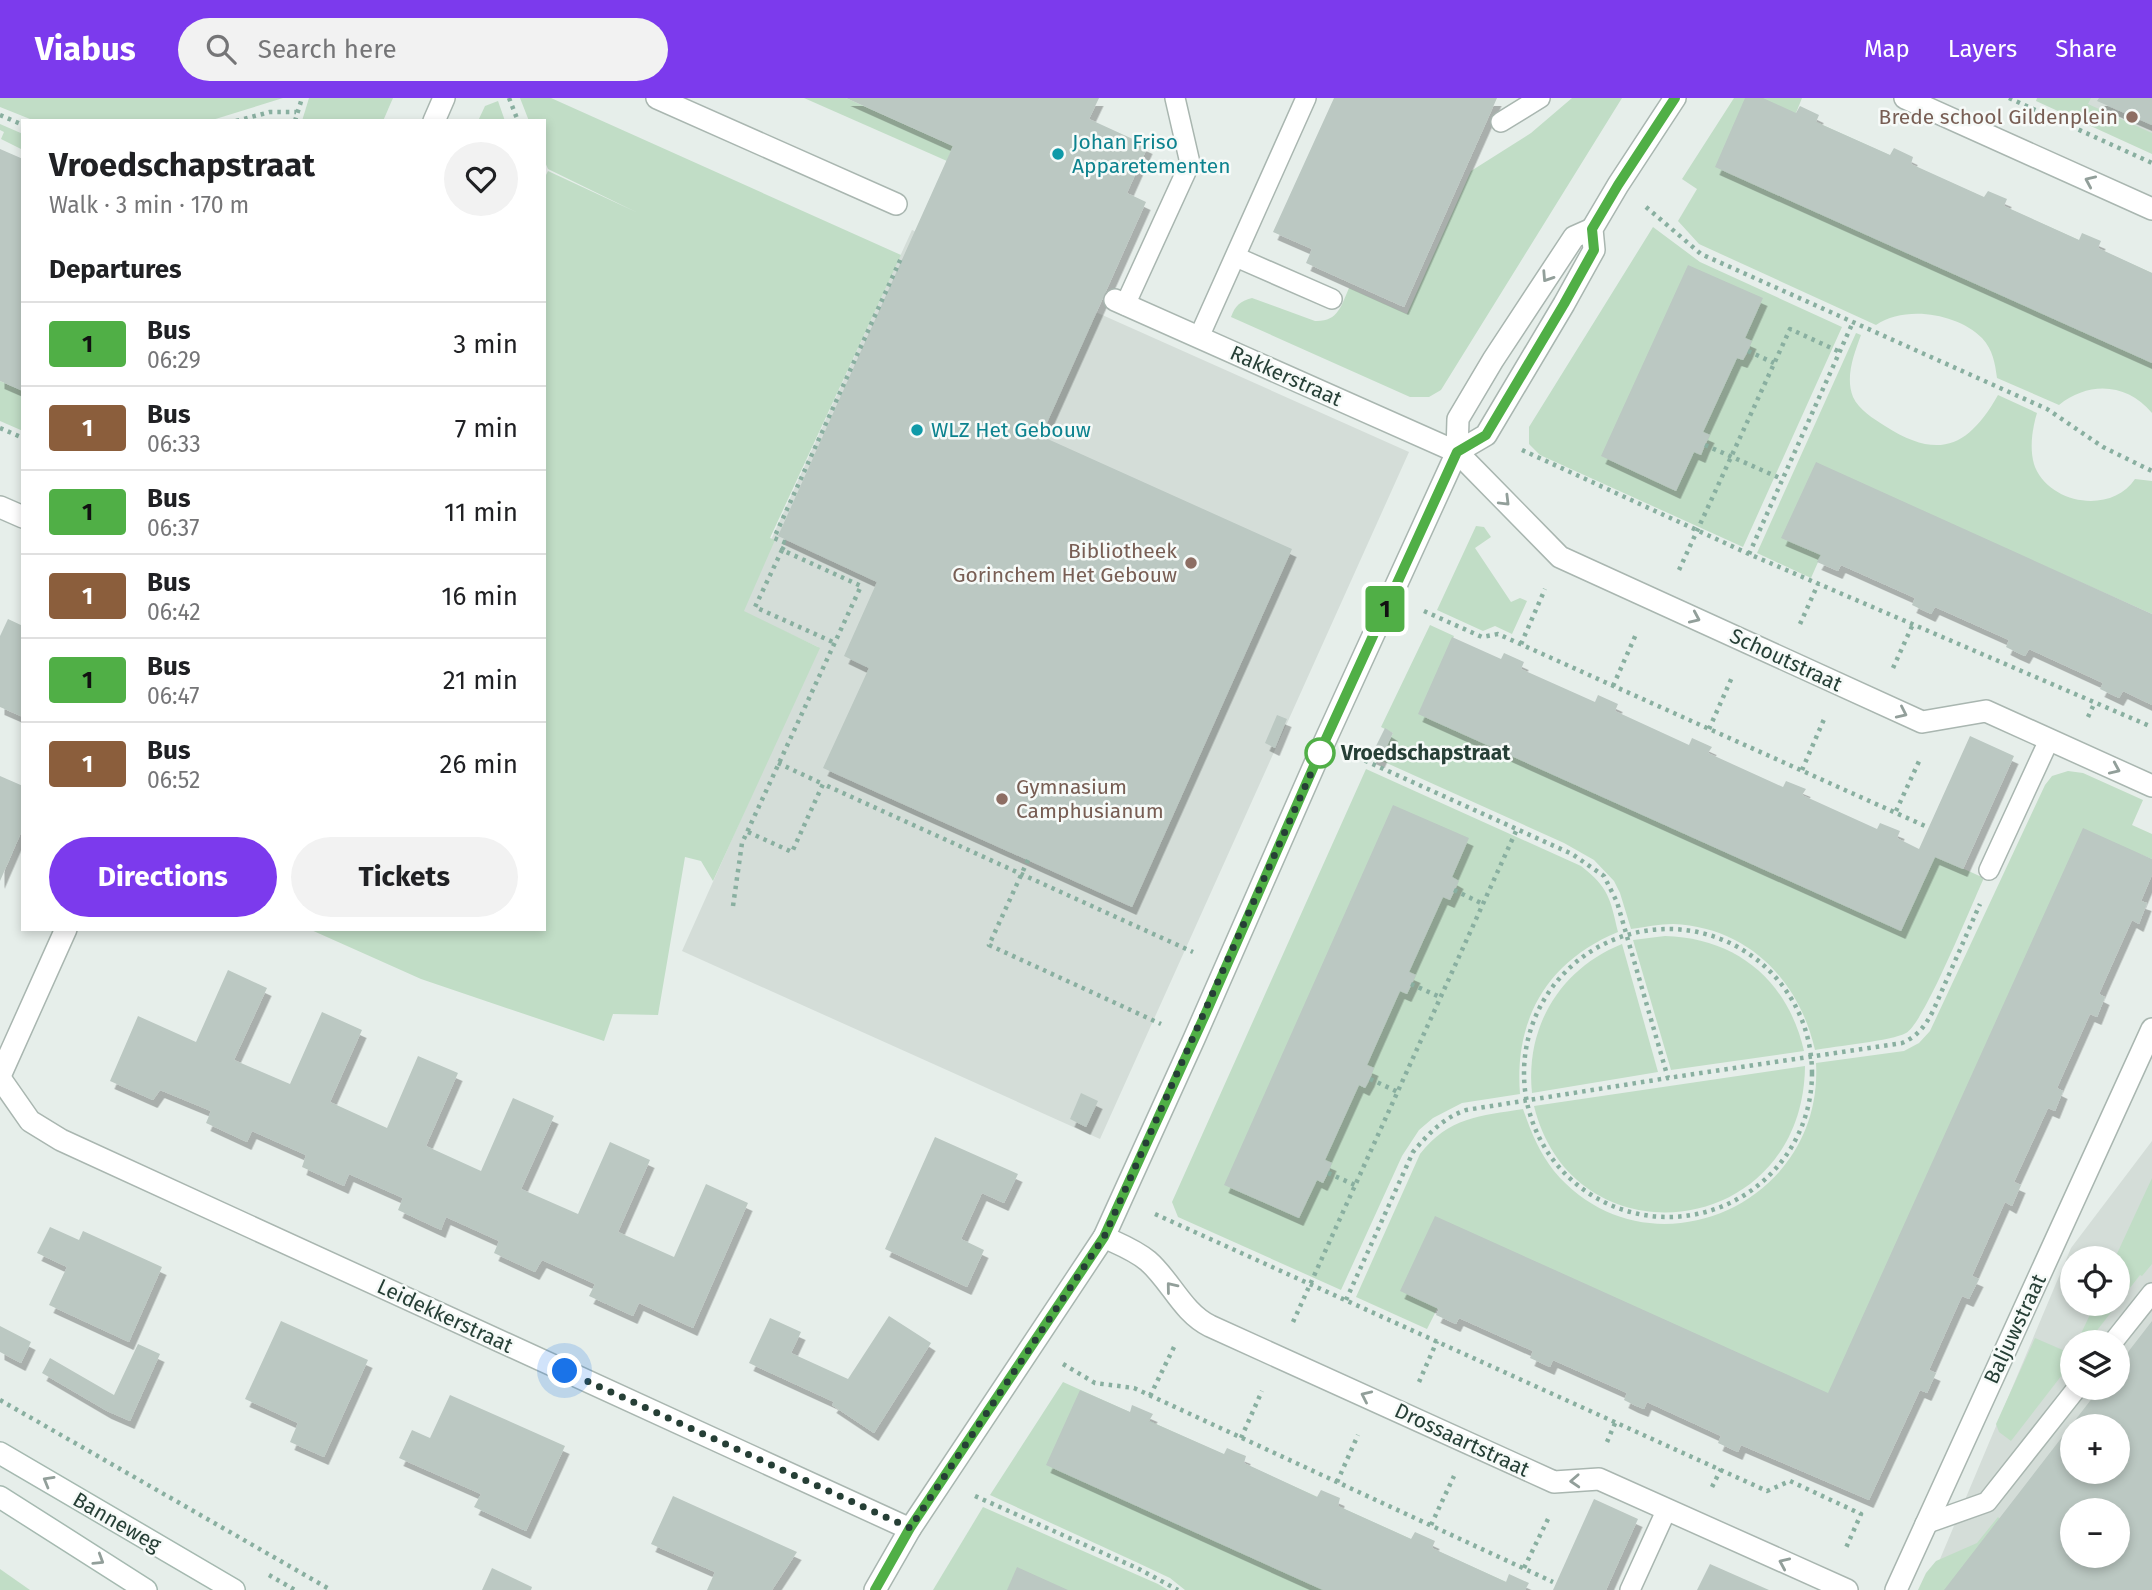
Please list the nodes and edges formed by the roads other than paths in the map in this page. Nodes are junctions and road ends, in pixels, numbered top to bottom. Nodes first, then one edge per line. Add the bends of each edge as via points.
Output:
1 (444, 98) edge
2 (657, 98) edge
3 (1175, 98) edge
4 (1306, 98) edge
5 (1540, 98) edge
6 (1675, 98) edge
7 (1905, 98) edge
8 (435, 119) edge
9 (1501, 122) dead end
10 (896, 204) dead end
11 (2152, 209) edge
12 (1592, 229) junction
13 (1237, 257) junction
14 (1332, 299) dead end
15 (1120, 303) joint
16 (1199, 337) junction
17 (1457, 452) junction
18 (0, 507) edge
19 (21, 516) edge
20 (2049, 740) junction
21 (2152, 786) edge
22 (1989, 870) road end
23 (65, 931) edge
24 (2152, 1029) edge
25 (0, 1077) edge
26 (1104, 1237) junction
27 (2152, 1293) edge
28 (2123, 1330) edge
29 (2068, 1400) edge
30 (0, 1453) edge
31 (0, 1497) edge
32 (1666, 1511) junction
33 (1925, 1524) junction
34 (910, 1528) junction
35 (1838, 1586) edge
36 (146, 1590) edge
37 (234, 1590) edge
38 (875, 1590) edge
39 (1630, 1590) edge
40 (1896, 1590) edge

1 - 8 street
2 - 10 street
3 - 15 lane via 1190,163
4 - 13 lane
5 - 9 lane
6 - 12 street
11 -> 7 street
12 -> 17 street via 1574,237 1493,360 1458,419
12 - 17 street via 1594,250 1486,435
13 - 14 lane
13 - 16 lane
15 - 16 street, Rakkerstraat
16 - 17 street, Rakkerstraat
17 -> 20 street, Schoutstraat via 1560,557 1922,722 1986,711
17 - 26 street
18 - 19 street
20 -> 21 street
20 - 22 lane
23 - 25 street
24 - 33 street, Baljuwstraat
25 - 34 street, Leidekkerstraat via 30,1121 61,1140
32 -> 26 street, Drossaartstraat via 1599,1479 1554,1482 1210,1326 1191,1313 1148,1261
26 - 34 street
27 - 28 lane
29 - 33 lane via 1987,1502
37 -> 30 street, Banneweg
31 -> 36 street, Banneweg
35 -> 32 street, Drossaartstraat
32 - 39 lane
33 - 40 street, Baljuwstraat
34 - 38 street

